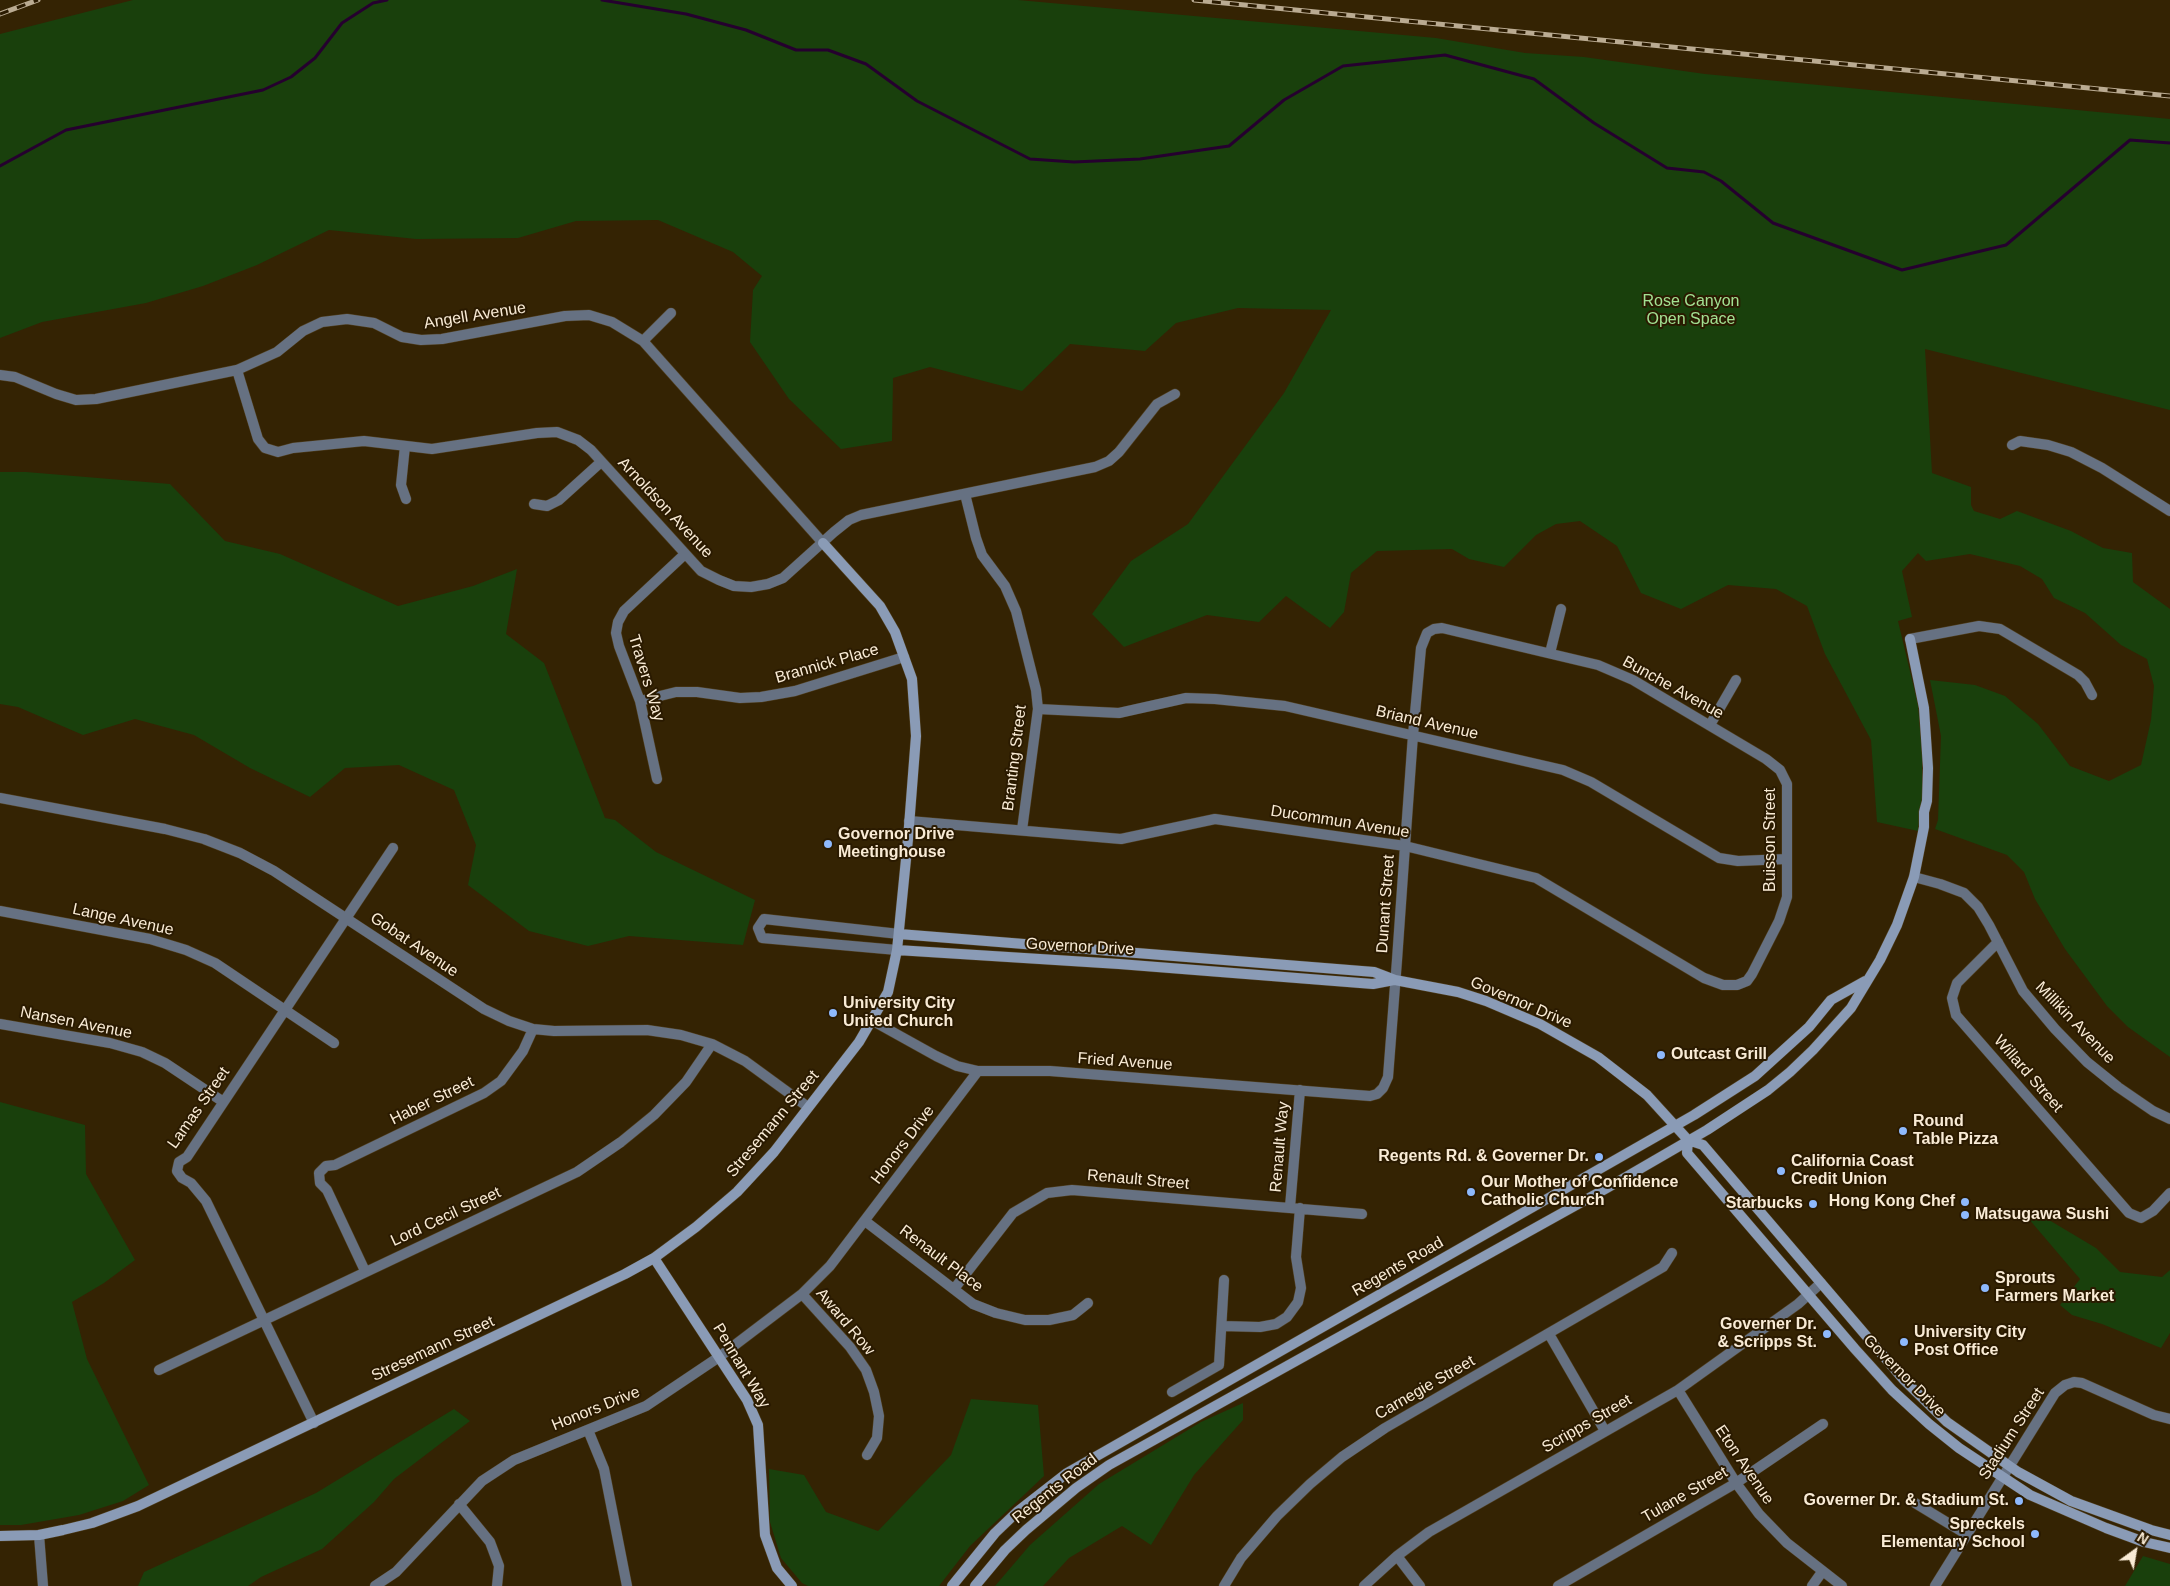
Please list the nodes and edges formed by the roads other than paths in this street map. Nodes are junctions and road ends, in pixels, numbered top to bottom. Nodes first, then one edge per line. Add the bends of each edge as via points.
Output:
1 (671, 312) dead end
2 (643, 341) junction
3 (237, 370) junction
4 (0, 375) edge
5 (1175, 394) dead end
6 (2012, 445) dead end
7 (405, 446) junction
8 (601, 462) junction
9 (965, 494) junction
10 (406, 499) dead end
11 (534, 504) dead end
12 (2170, 511) edge
13 (823, 543) junction
14 (685, 554) junction
15 (1561, 609) dead end
16 (1427, 634) joint
17 (1550, 653) junction
18 (904, 657) junction
19 (1736, 680) dead end
20 (2092, 695) dead end
21 (640, 701) junction
22 (1038, 709) junction
23 (1710, 725) junction
24 (1413, 735) junction
25 (1780, 770) joint
26 (657, 779) dead end
27 (0, 798) edge
28 (909, 821) junction
29 (1022, 830) junction
30 (1405, 846) junction
31 (393, 848) dead end
32 (1787, 859) junction
33 (1914, 877) junction
34 (0, 911) edge
35 (347, 918) junction
36 (899, 934) junction
37 (1998, 942) junction
38 (897, 950) junction
39 (1395, 980) junction
40 (1866, 980) junction
41 (1737, 985) joint
42 (285, 1010) junction
43 (873, 1021) junction
44 (0, 1024) edge
45 (534, 1029) junction
46 (334, 1043) dead end
47 (712, 1044) junction
48 (978, 1071) junction
49 (1383, 1088) joint
50 (1300, 1090) junction
51 (222, 1101) junction
52 (808, 1107) junction
53 (2170, 1118) edge
54 (1676, 1125) junction
55 (1688, 1140) junction
56 (2170, 1193) edge
57 (1295, 1208) junction
58 (1362, 1214) dead end
59 (865, 1221) junction
60 (1672, 1253) dead end
61 (654, 1258) junction
62 (365, 1271) junction
63 (1224, 1280) dead end
64 (1821, 1283) junction
65 (954, 1289) junction
66 (802, 1294) junction
67 (1808, 1294) junction
68 (1088, 1303) dead end
69 (265, 1320) junction
70 (1222, 1326) junction
71 (1549, 1334) junction
72 (718, 1357) junction
73 (159, 1370) dead end
74 (1678, 1390) junction
75 (1172, 1392) dead end
76 (2170, 1419) edge
77 (314, 1423) junction
78 (1823, 1424) dead end
79 (588, 1430) junction
80 (1605, 1431) junction
81 (867, 1455) dead end
82 (2009, 1466) junction
83 (2001, 1477) junction
84 (1736, 1483) junction
85 (1915, 1503) dead end
86 (459, 1504) junction
87 (1966, 1534) junction
88 (39, 1535) junction
89 (2170, 1535) edge
90 (0, 1536) edge
91 (2170, 1548) edge
92 (1397, 1556) junction
93 (1822, 1572) junction
94 (43, 1586) edge
95 (375, 1586) edge
96 (497, 1586) edge
97 (627, 1586) edge
98 (792, 1586) edge
99 (952, 1586) edge
100 (975, 1586) edge
101 (1224, 1586) edge
102 (1364, 1586) edge
103 (1420, 1586) edge
104 (1558, 1586) edge
105 (1812, 1586) edge
106 (1842, 1586) edge
107 (1935, 1586) edge

1 - 2 street
2 - 3 street, Angell Avenue via 612,322 589,316 565,316 421,340 402,337 374,323 347,319 322,322 302,331 277,352
2 - 13 street, Angell Avenue
3 - 4 street, Angell Avenue via 96,399 76,400 15,377
3 - 7 street, Arnoldson Avenue via 258,438 265,448 278,452 364,440
5 - 9 street, Arnoldson Avenue via 1157,404 1109,461
6 - 12 street via 2020,441 2071,452
7 - 8 street, Arnoldson Avenue via 432,449 557,432 578,440
7 - 10 street via 401,485
8 - 11 street via 559,500 547,506
8 - 14 street, Arnoldson Avenue
9 - 13 street, Arnoldson Avenue via 861,515 849,520
9 - 22 street, Branting Street via 982,555 1005,586 1016,611
13 - 14 street, Arnoldson Avenue via 783,578 752,587 734,586 719,580 701,571
13 - 18 street, Stresemann Street via 880,606 895,632
14 - 21 street, Travers Way via 624,611 618,622 618,646
15 - 17 street
16 - 17 street, Bunche Avenue via 1442,628
16 - 24 street, Dunant Street via 1420,648
17 - 23 street, Bunche Avenue via 1598,665 1633,680
18 - 21 street, Brannick Place via 795,691 761,697 676,692
18 - 28 street, Stresemann Street via 912,679 916,707
19 - 23 street
20 - 33 street, Regents Road via 2078,675 2000,629 1979,626 1910,639 1924,708 1928,768 1924,827
21 - 26 street, Travers Way
22 - 24 street, Briand Avenue via 1119,713 1186,698 1215,698 1285,706
22 - 29 street, Branting Street
23 - 25 street, Bunche Avenue
24 - 30 street, Dunant Street
24 - 32 street, Briand Avenue via 1563,770 1591,782 1719,858 1738,861
25 - 32 street, Buisson Street via 1787,784
27 - 35 street, Gobat Avenue via 204,839 274,871
28 - 29 street, Ducommun Avenue
28 - 36 street, Stresemann Street
29 - 30 street, Ducommun Avenue via 1121,839 1214,819
30 - 39 street, Dunant Street
30 - 41 street, Ducommun Avenue via 1536,878 1704,978
31 - 35 street, Lamas Street
32 - 41 street, Buisson Street via 1787,897 1779,921 1747,982
33 - 37 street, Millikin Avenue via 1964,893 1978,907
33 - 40 street, Regents Road via 1897,926
34 - 42 street, Lange Avenue via 150,939 186,950 215,963
35 - 42 street, Lamas Street
35 - 45 street, Gobat Avenue via 484,1009
36 - 38 street, Stresemann Street
36 - 38 street, Governor Drive via 764,919 758,928 762,938
36 - 39 street, Governor Drive via 1374,972
37 - 53 street, Millikin Avenue via 2023,991 2081,1056 2118,1087 2153,1111
37 - 56 street, Willard Street via 1957,982 1952,998 1956,1015 2129,1213 2141,1218 2153,1211
38 - 39 street, Governor Drive via 1373,984
38 - 43 street, Stresemann Street via 888,992
39 - 49 street, Dunant Street via 1388,1077
39 - 54 street, Governor Drive via 1458,992 1540,1024 1598,1057 1647,1095
40 - 54 street, Regents Road via 1831,1000 1809,1027 1755,1076
40 - 55 street, Regents Road via 1851,1008 1790,1072 1744,1107
42 - 46 street, Lange Avenue
42 - 51 street, Lamas Street
43 - 48 street, Fried Avenue via 936,1056
43 - 52 street, Stresemann Street
44 - 51 street, Nansen Avenue via 142,1052 165,1063
45 - 47 street, Gobat Avenue via 647,1030
45 - 62 street, Haber Street via 523,1052 502,1081 484,1093 326,1166 319,1173 320,1183 327,1190
47 - 52 street, Gobat Avenue via 745,1061
47 - 62 street, Lord Cecil Street via 686,1082 654,1115 622,1142 584,1167
48 - 50 street, Fried Avenue via 1050,1071
48 - 59 street, Honors Drive
49 - 50 street, Fried Avenue via 1370,1096
50 - 57 street, Renault Way
51 - 69 street, Lamas Street via 187,1157 179,1162 177,1172 206,1201
52 - 61 street, Stresemann Street via 774,1152 737,1192 696,1228
54 - 55 street, Governor Drive
54 - 99 street, Regents Road via 1082,1464 1017,1512 979,1551
55 - 64 street, Governor Drive via 1703,1144 1708,1149
55 - 67 street, Governor Drive via 1687,1153
55 - 100 street, Regents Road via 1110,1465 1026,1530
57 - 58 street, Renault Street
57 - 65 street, Renault Street via 1072,1190 1047,1193 1013,1213
57 - 70 street, Renault Way via 1296,1256 1301,1288 1298,1302 1287,1317 1276,1324
59 - 65 street, Renault Place
59 - 66 street, Honors Drive via 830,1266
60 - 71 street, Carnegie Street via 1662,1267
61 - 72 street, Pennant Way
61 - 77 street, Stresemann Street
62 - 69 street, Lord Cecil Street
63 - 70 street
64 - 67 street, Scripps Street
64 - 82 street, Governor Drive via 1928,1404 1966,1437
65 - 68 street, Renault Place via 973,1304 1025,1320 1073,1315
66 - 72 street, Honors Drive
66 - 81 street, Award Row via 850,1347 866,1370 880,1416 877,1438
67 - 74 street, Scripps Street
67 - 83 street, Governor Drive via 1892,1390 1959,1448
69 - 73 street, Lord Cecil Street
69 - 77 street, Lamas Street
70 - 75 street via 1219,1366
71 - 80 street
71 - 101 street, Carnegie Street via 1385,1428 1342,1457 1277,1516 1242,1558
72 - 79 street, Honors Drive via 646,1406
72 - 98 street, Pennant Way via 747,1400 758,1425 766,1535 777,1568
74 - 80 street, Scripps Street
74 - 84 street, Eton Avenue
76 - 82 street, Stadium Street via 2074,1382 2055,1393
77 - 88 street, Stresemann Street via 138,1506 92,1523
78 - 84 street, Tulane Street
79 - 86 street, Honors Drive via 514,1460 482,1481
79 - 97 street via 604,1469
80 - 92 street, Scripps Street via 1429,1532
82 - 83 street, Stadium Street
82 - 89 street, Governor Drive via 2071,1500
83 - 87 street, Stadium Street
83 - 91 street, Governor Drive via 2030,1495 2080,1518 2141,1541
84 - 93 street, Eton Avenue via 1758,1514
84 - 104 street, Tulane Street
85 - 87 street
86 - 95 street, Honors Drive via 396,1572
86 - 96 street via 490,1542 499,1566
87 - 107 street, Stadium Street
88 - 90 street, Stresemann Street
88 - 94 street
92 - 102 street, Scripps Street
92 - 103 street
93 - 105 street
93 - 106 street, Eton Avenue

